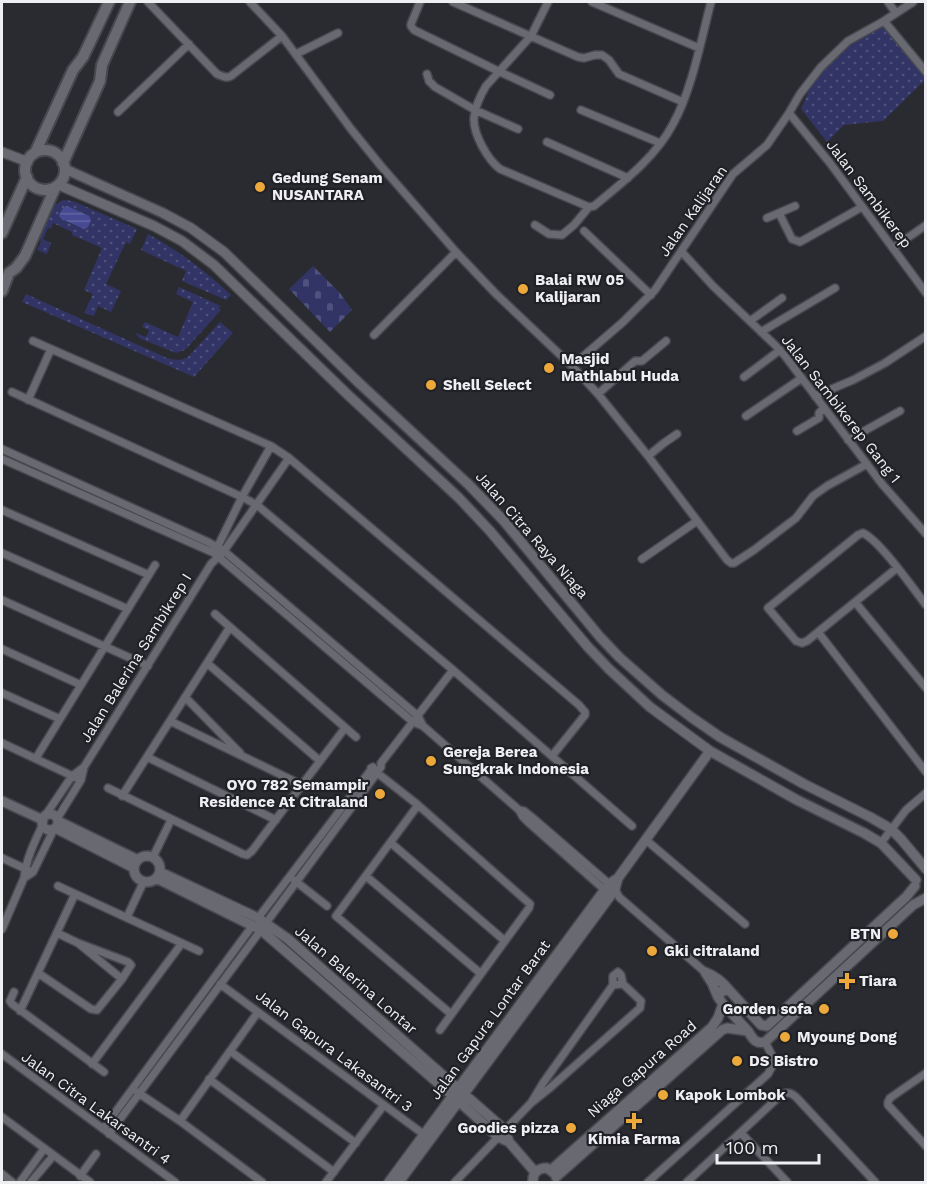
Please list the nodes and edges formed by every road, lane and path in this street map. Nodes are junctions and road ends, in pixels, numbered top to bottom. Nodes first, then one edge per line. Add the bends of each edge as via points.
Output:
1 (109, 2) edge
2 (130, 2) edge
3 (148, 2) edge
4 (249, 2) edge
5 (420, 2) edge
6 (453, 2) edge
7 (548, 2) edge
8 (592, 2) edge
9 (711, 2) edge
10 (888, 2) edge
11 (914, 2) edge
12 (896, 13) junction
13 (884, 21) junction
14 (338, 33) dead end
15 (282, 36) junction
16 (531, 36) junction
17 (189, 44) junction
18 (699, 48) junction
19 (296, 54) junction
20 (83, 57) junction
21 (102, 65) junction
22 (498, 72) junction
23 (926, 72) edge
24 (427, 74) dead end
25 (550, 95) dead end
26 (683, 102) junction
27 (475, 110) junction
28 (580, 110) dead end
29 (118, 112) dead end
30 (789, 113) junction
31 (518, 129) dead end
32 (547, 142) dead end
33 (660, 143) junction
34 (2, 152) edge
35 (36, 153) junction
36 (27, 162) junction
37 (64, 166) junction
38 (27, 177) junction
39 (628, 177) junction
40 (57, 186) junction
41 (795, 206) dead end
42 (589, 207) junction
43 (862, 207) junction
44 (779, 213) junction
45 (767, 218) dead end
46 (535, 225) dead end
47 (926, 225) edge
48 (584, 231) dead end
49 (2, 233) edge
50 (893, 248) junction
51 (681, 251) junction
52 (456, 252) junction
53 (5, 272) edge
54 (835, 288) dead end
55 (2, 291) edge
56 (926, 293) edge
57 (651, 295) junction
58 (782, 298) dead end
59 (750, 321) junction
60 (761, 332) junction
61 (374, 335) dead end
62 (926, 336) edge
63 (33, 341) dead end
64 (666, 341) dead end
65 (51, 350) junction
66 (780, 350) junction
67 (572, 366) junction
68 (744, 377) dead end
69 (802, 378) junction
70 (358, 382) junction
71 (12, 392) dead end
72 (347, 394) junction
73 (598, 394) junction
74 (815, 396) junction
75 (28, 400) junction
76 (825, 408) junction
77 (900, 411) dead end
78 (746, 416) dead end
79 (797, 431) dead end
80 (677, 434) dead end
81 (848, 440) junction
82 (271, 446) junction
83 (3, 449) edge
84 (648, 456) junction
85 (290, 458) junction
86 (2, 459) edge
87 (867, 464) junction
88 (103, 494) junction
89 (242, 496) junction
90 (100, 503) junction
91 (257, 505) junction
92 (2, 510) edge
93 (697, 520) junction
94 (926, 534) edge
95 (219, 552) junction
96 (2, 553) edge
97 (642, 559) dead end
98 (155, 565) dead end
99 (897, 568) junction
100 (149, 575) junction
101 (2, 600) edge
102 (855, 602) junction
103 (926, 604) edge
104 (128, 609) junction
105 (215, 614) dead end
106 (230, 627) junction
107 (818, 632) junction
108 (105, 646) junction
109 (2, 649) edge
110 (620, 657) junction
111 (207, 663) junction
112 (148, 666) junction
113 (609, 669) junction
114 (453, 670) junction
115 (81, 685) junction
116 (925, 687) edge
117 (2, 693) edge
118 (185, 697) junction
119 (60, 719) junction
120 (415, 719) junction
121 (170, 721) junction
122 (345, 728) junction
123 (356, 737) dead end
124 (2, 743) edge
125 (710, 751) junction
126 (552, 756) junction
127 (147, 757) junction
128 (36, 758) junction
129 (246, 758) junction
130 (321, 761) junction
131 (84, 767) junction
132 (374, 770) junction
133 (926, 772) edge
134 (72, 776) junction
135 (81, 780) junction
136 (804, 784) junction
137 (302, 785) junction
138 (108, 788) dead end
139 (926, 793) edge
140 (122, 796) junction
141 (797, 800) junction
142 (2, 801) edge
143 (418, 805) junction
144 (44, 820) junction
145 (171, 820) junction
146 (276, 820) junction
147 (56, 825) junction
148 (632, 826) dead end
149 (891, 829) junction
150 (646, 840) junction
151 (391, 843) junction
152 (881, 843) junction
153 (153, 857) junction
154 (2, 858) edge
155 (136, 864) junction
156 (25, 869) junction
157 (926, 871) edge
158 (33, 872) junction
159 (158, 875) junction
160 (366, 876) junction
161 (24, 878) junction
162 (293, 879) junction
163 (144, 881) junction
164 (915, 883) junction
165 (58, 886) dead end
166 (612, 891) junction
167 (75, 894) junction
168 (926, 897) edge
169 (327, 906) dead end
170 (127, 917) junction
171 (260, 924) junction
172 (745, 924) dead end
173 (2, 929) edge
174 (57, 933) junction
175 (505, 941) junction
176 (78, 943) junction
177 (182, 943) junction
178 (300, 949) junction
179 (199, 951) dead end
180 (293, 957) junction
181 (705, 972) junction
182 (38, 973) junction
183 (480, 974) junction
184 (122, 979) junction
185 (220, 984) junction
186 (622, 984) junction
187 (613, 985) junction
188 (729, 990) junction
189 (14, 992) dead end
190 (721, 1000) junction
191 (196, 1010) junction
192 (20, 1011) junction
193 (258, 1012) junction
194 (451, 1014) junction
195 (440, 1030) dead end
196 (748, 1031) junction
197 (765, 1042) junction
198 (230, 1051) junction
199 (2, 1054) edge
200 (92, 1064) junction
201 (104, 1072) dead end
202 (926, 1073) edge
203 (209, 1079) junction
204 (136, 1091) junction
205 (458, 1095) junction
206 (531, 1103) junction
207 (384, 1105) junction
208 (2, 1117) edge
209 (180, 1121) junction
210 (106, 1132) junction
211 (741, 1133) junction
212 (502, 1134) junction
213 (428, 1137) junction
214 (356, 1143) junction
215 (926, 1146) edge
216 (44, 1149) junction
217 (96, 1154) dead end
218 (53, 1156) junction
219 (334, 1172) junction
220 (535, 1172) junction
221 (2, 1174) edge
222 (80, 1176) junction
223 (554, 1176) edge
224 (697, 1179) edge
225 (12, 1182) edge
226 (20, 1182) edge
227 (31, 1182) edge
228 (90, 1182) edge
229 (175, 1182) edge
230 (262, 1182) edge
231 (326, 1182) edge
232 (389, 1182) edge
233 (399, 1182) edge
234 (455, 1182) edge
235 (532, 1182) edge
236 (648, 1182) edge
237 (687, 1182) edge
238 (787, 1182) edge
239 (875, 1182) edge

1 - 20 main road
2 - 21 main road
3 - 17 street
4 - 15 street
5 - 22 street via 411,24 414,30
6 - 16 street
7 - 16 street
8 - 18 street
9 - 18 street
10 - 12 street
11 - 12 street, Jalan Kalijaran
12 - 13 street, Jalan Kalijaran
13 - 23 street
13 - 30 street, Jalan Kalijaran via 841,46 812,76
14 - 19 street
15 - 17 street via 228,78 218,74
15 - 19 street
16 - 22 street
16 - 26 street via 578,57 602,55 619,74
17 - 29 street
18 - 26 street
19 - 52 street via 351,129
20 - 21 main road
20 - 35 main road via 73,70
21 - 37 main road via 100,81
22 - 25 street
22 - 27 street via 486,86
24 - 27 street via 433,86
26 - 33 street
27 - 31 street
27 - 42 street via 474,124 493,164
28 - 33 street
30 - 43 street, Jalan Sambikerep
30 - 51 street, Jalan Kalijaran via 767,145 733,174
32 - 39 street
33 - 39 street
34 - 36 street
35 - 36 main road
35 - 37 main road via 51,152 61,158
36 - 38 main road
37 - 40 main road via 65,175
37 - 70 street, Jalan Citra Raya Niaga via 191,228 224,252
38 - 40 main road via 38,189
38 - 49 main road
39 - 42 street
40 - 53 main road via 25,256 16,268
40 - 72 street, Jalan Citra Raya Niaga via 154,226 182,242 214,265
41 - 44 street
42 - 46 street via 562,235 549,234
43 - 44 street via 800,242 792,238
43 - 50 street, Jalan Sambikerep
44 - 45 street
47 - 50 street
48 - 57 street
50 - 56 street, Jalan Sambikerep
51 - 57 street, Jalan Kalijaran
51 - 59 street, Jalan Sambikerep Gang 1
52 - 61 street
52 - 67 street
53 - 55 main road
54 - 60 street
57 - 67 street, Jalan Kalijaran
58 - 59 street
59 - 60 street, Jalan Sambikerep Gang 1
60 - 66 street, Jalan Sambikerep Gang 1
62 - 74 street via 885,363
63 - 65 street
64 - 73 street via 642,361 634,362
65 - 75 street
65 - 82 street
66 - 68 street
66 - 69 street, Jalan Sambikerep Gang 1
67 - 73 street
69 - 74 street, Jalan Sambikerep Gang 1
69 - 78 street
70 - 72 street
70 - 110 street, Jalan Citra Raya Niaga via 503,520
71 - 75 street
72 - 113 street, Jalan Citra Raya Niaga via 459,498
73 - 84 street
74 - 76 street, Jalan Sambikerep Gang 1
75 - 89 street
76 - 79 street via 819,418
76 - 81 street, Jalan Sambikerep Gang 1
77 - 81 street
80 - 84 street
81 - 87 street, Jalan Sambikerep Gang 1
82 - 85 street
82 - 89 street, Jalan Balerina Sambikrep I
83 - 86 street
83 - 88 street
84 - 93 street
85 - 91 street, Jalan Balerina Sambikrep I
85 - 126 street via 579,705 585,712 584,718
86 - 90 street
87 - 93 street via 813,496 796,518 734,562 729,562
87 - 94 street, Jalan Sambikerep Gang 1
88 - 90 street
88 - 95 street
89 - 91 street
89 - 95 street, Jalan Balerina Sambikrep I
90 - 95 street
91 - 95 street, Jalan Balerina Sambikrep I
91 - 114 street
92 - 100 street
93 - 97 street
95 - 112 street, Jalan Balerina Sambikrep I
95 - 120 street
96 - 104 street
98 - 100 street
99 - 102 street
99 - 103 street
99 - 107 street via 863,533 768,608 796,641 807,641
100 - 104 street
101 - 108 street
102 - 107 street
102 - 116 street
104 - 108 street
105 - 106 street
106 - 111 street
106 - 122 street
107 - 133 street
108 - 112 street
108 - 115 street
109 - 115 street
110 - 113 street
110 - 136 street, Jalan Citra Raya Niaga via 690,717
111 - 118 street
111 - 130 street
112 - 131 street, Jalan Balerina Sambikrep I
113 - 125 street, Jalan Citra Raya Niaga via 650,707
114 - 120 street
114 - 126 street
115 - 119 street
117 - 119 street
118 - 121 street
118 - 129 street
119 - 128 street
120 - 132 street via 381,767
120 - 166 street
121 - 127 street
121 - 129 street
122 - 123 street
122 - 130 street
124 - 128 street
125 - 141 street, Jalan Citra Raya Niaga
125 - 150 street, Jalan Gapura Lontar Barat
126 - 148 street
127 - 140 street
127 - 146 street
128 - 134 street
129 - 137 street
130 - 137 street
131 - 134 street, Jalan Balerina Sambikrep I
131 - 135 street, Jalan Balerina Sambikrep I
132 - 143 street
132 - 162 street
134 - 135 street
134 - 144 street, Jalan Balerina Sambikrep I
135 - 147 street, Jalan Balerina Sambikrep I
136 - 141 street
136 - 149 street, Jalan Citra Raya Niaga
137 - 146 street
138 - 140 street
139 - 149 street
140 - 145 street
141 - 152 street, Jalan Citra Raya Niaga
142 - 144 street
143 - 151 street
143 - 175 street via 529,903
144 - 147 street via 48,830
144 - 147 street via 54,815
144 - 156 street, Jalan Balerina Sambikrep I
145 - 146 street via 245,855
145 - 153 street
147 - 155 street
147 - 158 street, Jalan Balerina Sambikrep I
149 - 152 street
149 - 157 street, Jalan Citra Raya Niaga
150 - 166 street, Jalan Gapura Lontar Barat
150 - 172 street
151 - 160 street
151 - 175 street
152 - 164 street, Jalan Citra Raya Niaga
153 - 155 street via 145,856
153 - 159 street via 160,866
154 - 156 street
155 - 163 street via 137,876
156 - 158 street
156 - 161 street, Jalan Balerina Sambikrep I
157 - 164 street
158 - 161 street
159 - 163 street
159 - 171 street, Jalan Balerina Lontar
160 - 183 street
160 - 194 street via 336,916
161 - 173 street, Jalan Balerina Sambikrep I
162 - 169 street
162 - 171 street
163 - 170 street
164 - 168 street, Jalan Citra Raya Niaga via 919,894
164 - 188 street via 906,897 767,1026 761,1025
165 - 167 street
166 - 181 street
166 - 205 street, Jalan Gapura Lontar Barat
167 - 170 street
167 - 174 street
168 - 197 street
170 - 177 street
171 - 178 street, Jalan Balerina Lontar
171 - 180 street, Jalan Balerina Lontar
171 - 185 street
171 - 191 street
174 - 176 street
174 - 182 street
175 - 183 street
176 - 184 street
176 - 184 street via 128,962 130,967
177 - 179 street
177 - 200 street
178 - 180 street
178 - 205 street, Jalan Balerina Lontar
180 - 205 street, Jalan Balerina Lontar
181 - 188 street
181 - 190 street
182 - 184 street via 94,1011
182 - 192 street
183 - 194 street
185 - 191 street
185 - 193 street, Jalan Gapura Lakasantri 3
186 - 187 street
186 - 187 street via 618,972 613,976
186 - 206 street via 641,1001 640,1008
187 - 206 street
188 - 190 street, Niaga Gapura Road via 722,992
189 - 192 street via 10,1002
190 - 196 street
190 - 223 street, Niaga Gapura Road via 712,1027
191 - 204 street
192 - 200 street
193 - 198 street
193 - 207 street, Jalan Gapura Lakasantri 3
194 - 195 street
196 - 197 street via 755,1042
196 - 223 street, Niaga Gapura Road via 723,1030
197 - 236 street via 775,1061 768,1074
198 - 203 street
198 - 214 street
199 - 210 street, Jalan Citra Lakarsantri 4
200 - 201 street
202 - 215 street via 890,1098 888,1105
203 - 209 street
203 - 219 street
204 - 209 street
204 - 210 street
205 - 212 street, Jalan Balerina Lontar
205 - 213 street, Jalan Gapura Lontar Barat
206 - 212 street
207 - 213 street, Jalan Gapura Lakasantri 3
207 - 214 street
208 - 216 street
209 - 230 street
210 - 229 street, Jalan Citra Lakarsantri 4
211 - 224 street
211 - 238 street
211 - 239 street via 782,1094 792,1093
212 - 220 street
212 - 234 street
213 - 232 street, Jalan Gapura Lontar Barat
213 - 233 street, Jalan Gapura Lontar Barat
214 - 219 street
216 - 218 street
216 - 226 street
217 - 222 street
218 - 222 street
218 - 227 street
219 - 231 street
220 - 223 street via 543,1168
220 - 235 street
221 - 225 street
222 - 228 street
224 - 237 street

